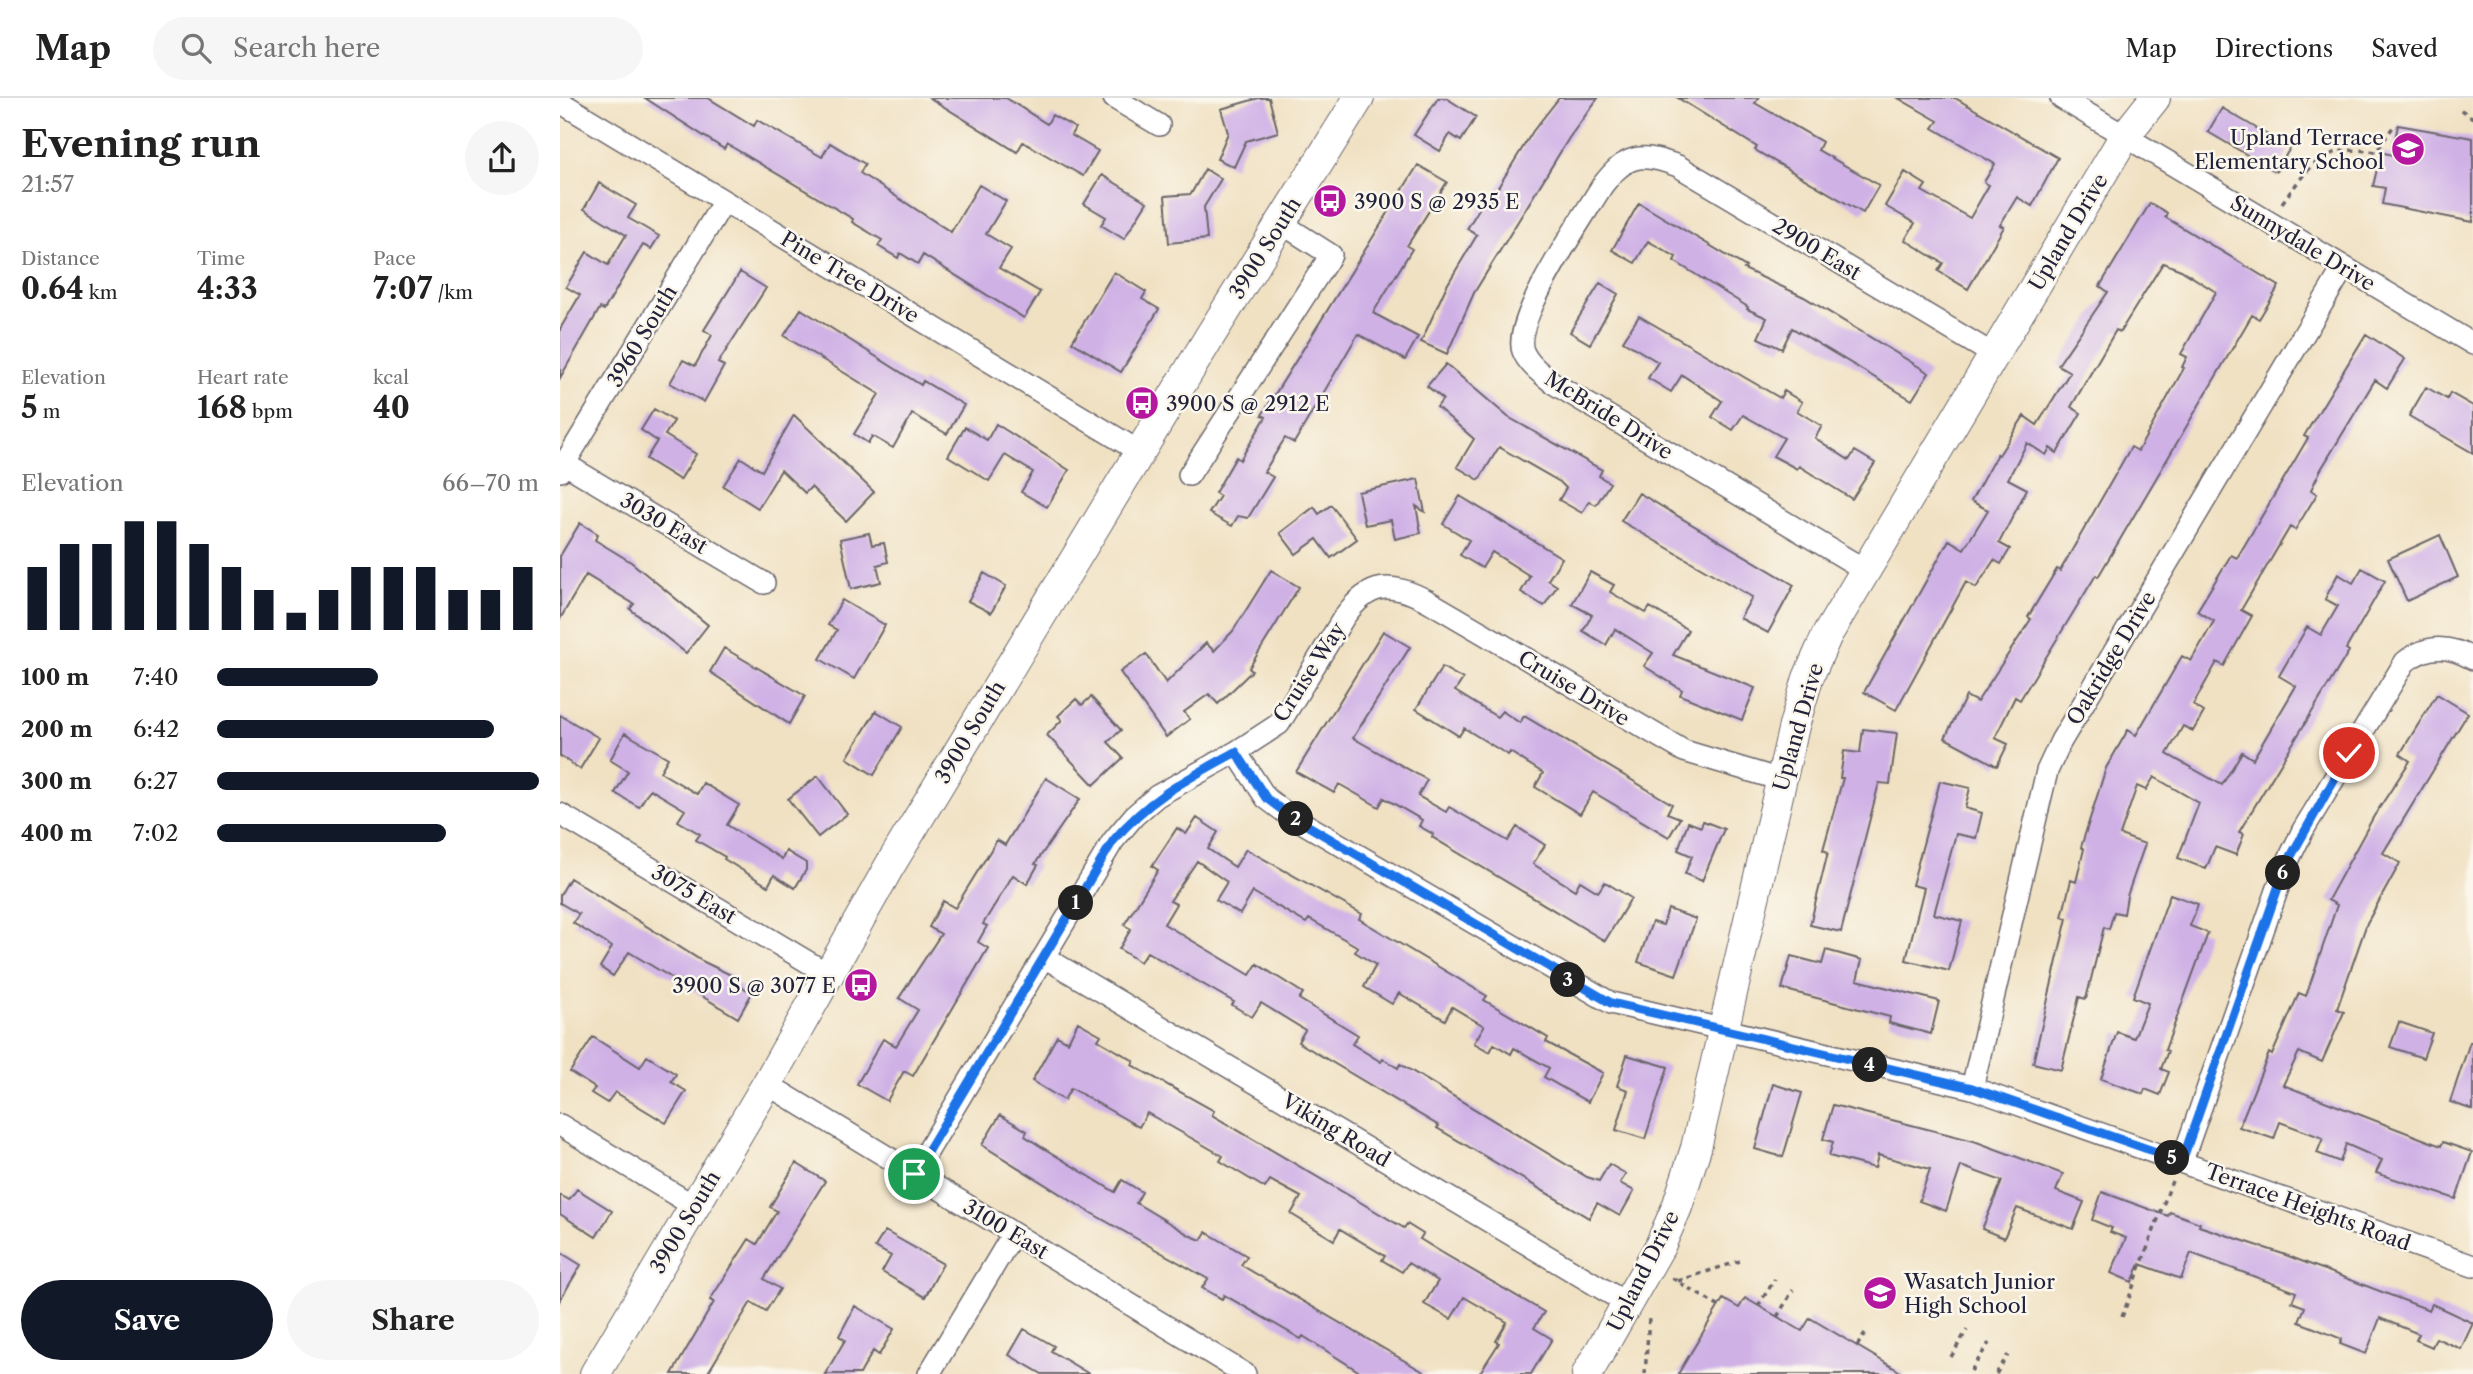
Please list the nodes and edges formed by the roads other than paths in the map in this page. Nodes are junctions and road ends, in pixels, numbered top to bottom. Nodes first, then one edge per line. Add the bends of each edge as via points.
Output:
1 (1114, 98) edge
2 (1359, 98) edge
3 (2061, 98) edge
4 (2155, 98) edge
5 (560, 102) edge
6 (1159, 125) dead end
7 (2124, 137) junction
8 (1635, 157) joint
9 (724, 201) junction
10 (1281, 223) junction
11 (2344, 267) junction
12 (2473, 344) edge
13 (1994, 355) junction
14 (1140, 452) junction
15 (562, 467) edge
16 (1189, 475) dead end
17 (1865, 570) junction
18 (764, 583) dead end
19 (1373, 590) joint
20 (2473, 659) edge
21 (1236, 752) junction
22 (1781, 779) junction
23 (560, 814) edge
24 (1044, 957) junction
25 (828, 974) junction
26 (1724, 1032) junction
27 (767, 1084) junction
28 (1972, 1088) junction
29 (560, 1125) edge
30 (2178, 1169) junction
31 (914, 1174) junction
32 (694, 1206) junction
33 (1013, 1234) junction
34 (2473, 1266) edge
35 (1639, 1310) junction
36 (595, 1374) edge
37 (929, 1374) edge
38 (1245, 1374) edge
39 (1587, 1374) edge

1 - 6 street
2 - 10 main road, 3900 South
3 - 7 street, Sunnydale Drive
4 - 7 main road, Upland Drive
5 - 9 street, Pine Tree Drive
7 - 11 street, Sunnydale Drive
7 - 13 main road, Upland Drive
8 - 13 street, 2900 East via 1678,166
8 - 17 street, McBride Drive via 1615,169 1602,186 1530,307 1522,330 1522,351 1553,383
9 - 14 street, Pine Tree Drive
9 - 15 street, 3960 South
10 - 14 main road, 3900 South
10 - 16 street via 1331,255
11 - 12 street, Sunnydale Drive
11 - 28 street, Oakridge Drive via 2047,771
13 - 17 main road, Upland Drive
14 - 25 main road, 3900 South
15 - 18 street, 3030 East
17 - 22 main road, Upland Drive via 1808,678
19 - 21 street, Cruise Way via 1356,600 1344,617 1279,724
19 - 22 street, Cruise Drive via 1404,589 1428,601 1684,751
20 - 30 street via 2447,648 2416,653 2395,676 2303,830 2286,865
21 - 24 street, Cruise Way via 1157,796 1134,816 1113,841
21 - 26 street, Terrace Heights Road via 1266,798 1286,813 1586,990 1639,1013
22 - 26 main road, Upland Drive
23 - 25 street, 3075 East
24 - 31 street, Cruise Way
24 - 35 street, Viking Road
25 - 27 main road, 3900 South
26 - 28 street, Terrace Heights Road
26 - 35 main road, Upland Drive via 1696,1148
27 - 31 street, 3100 East
27 - 32 main road, 3900 South
28 - 30 street, Terrace Heights Road
29 - 32 street
30 - 34 street, Terrace Heights Road
31 - 33 street, 3100 East
32 - 36 main road, 3900 South
33 - 37 street
33 - 38 street, 3100 East
35 - 39 main road, Upland Drive

